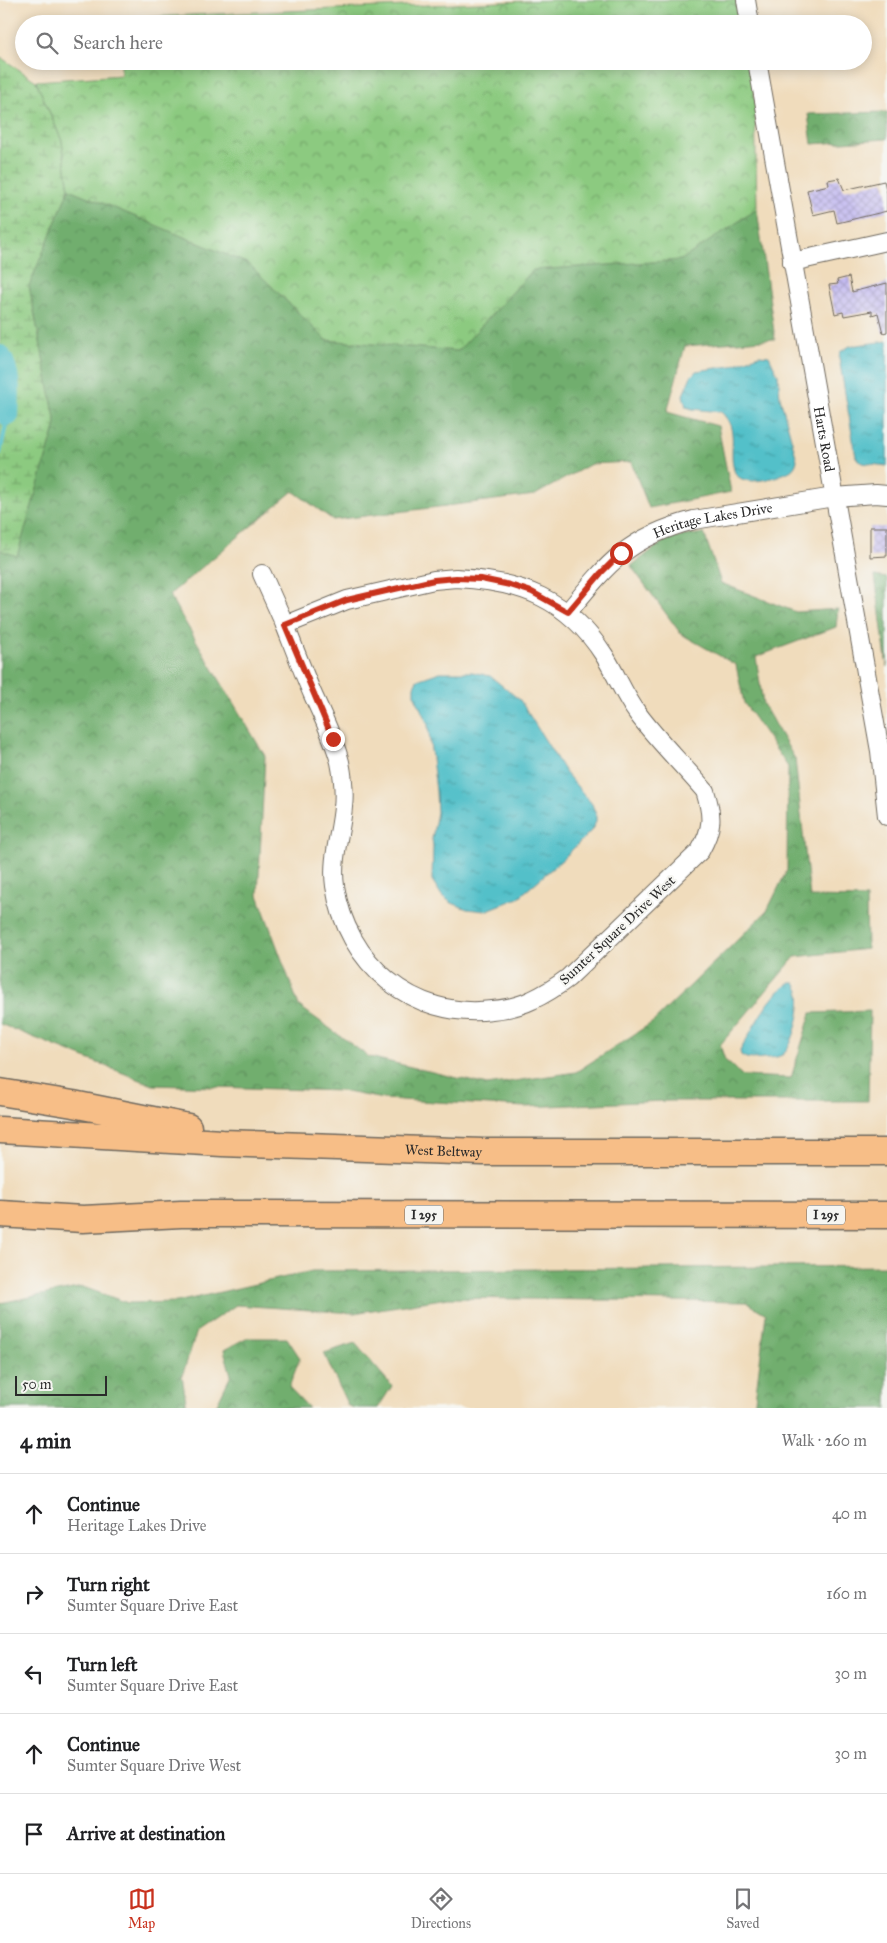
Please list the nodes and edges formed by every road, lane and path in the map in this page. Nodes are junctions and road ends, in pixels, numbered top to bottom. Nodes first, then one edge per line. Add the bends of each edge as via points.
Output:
1 (746, 0) edge
2 (748, 15) edge
3 (758, 70) edge
4 (887, 241) edge
5 (792, 262) junction
6 (887, 495) edge
7 (834, 497) junction
8 (262, 574) dead end
9 (568, 612) junction
10 (285, 625) junction
11 (887, 814) edge
12 (0, 1076) edge
13 (0, 1092) edge
14 (72, 1104) junction
15 (0, 1130) edge
16 (483, 1152) junction
17 (887, 1152) edge
18 (0, 1214) edge
19 (887, 1215) edge
20 (83, 1219) junction
21 (0, 1224) edge

1 - 2 street
3 - 5 street, Harts Road
4 - 5 street
5 - 7 street, Harts Road
6 - 7 street, Heritage Lakes Drive
7 - 9 street, Heritage Lakes Drive via 694,520 647,536 621,553
7 - 11 street, Harts Road via 880,751
8 - 10 street, Sumter Square Drive West
9 - 10 street, Sumter Square Drive West via 532,592 510,585 456,578 347,600
9 - 10 street, Sumter Square Drive West via 605,656 638,714 705,791 712,822 700,851 568,978 531,1001 505,1009 478,1012 452,1010 404,992 382,976 350,936 340,911 335,885 334,862 344,786 339,760
12 - 14 highway
13 - 14 highway
14 - 16 highway via 188,1127
15 - 16 highway, West Beltway via 222,1143
16 - 17 highway, West Beltway
18 - 20 highway, I 295
19 - 20 highway, I 295 via 181,1214
20 - 21 highway

